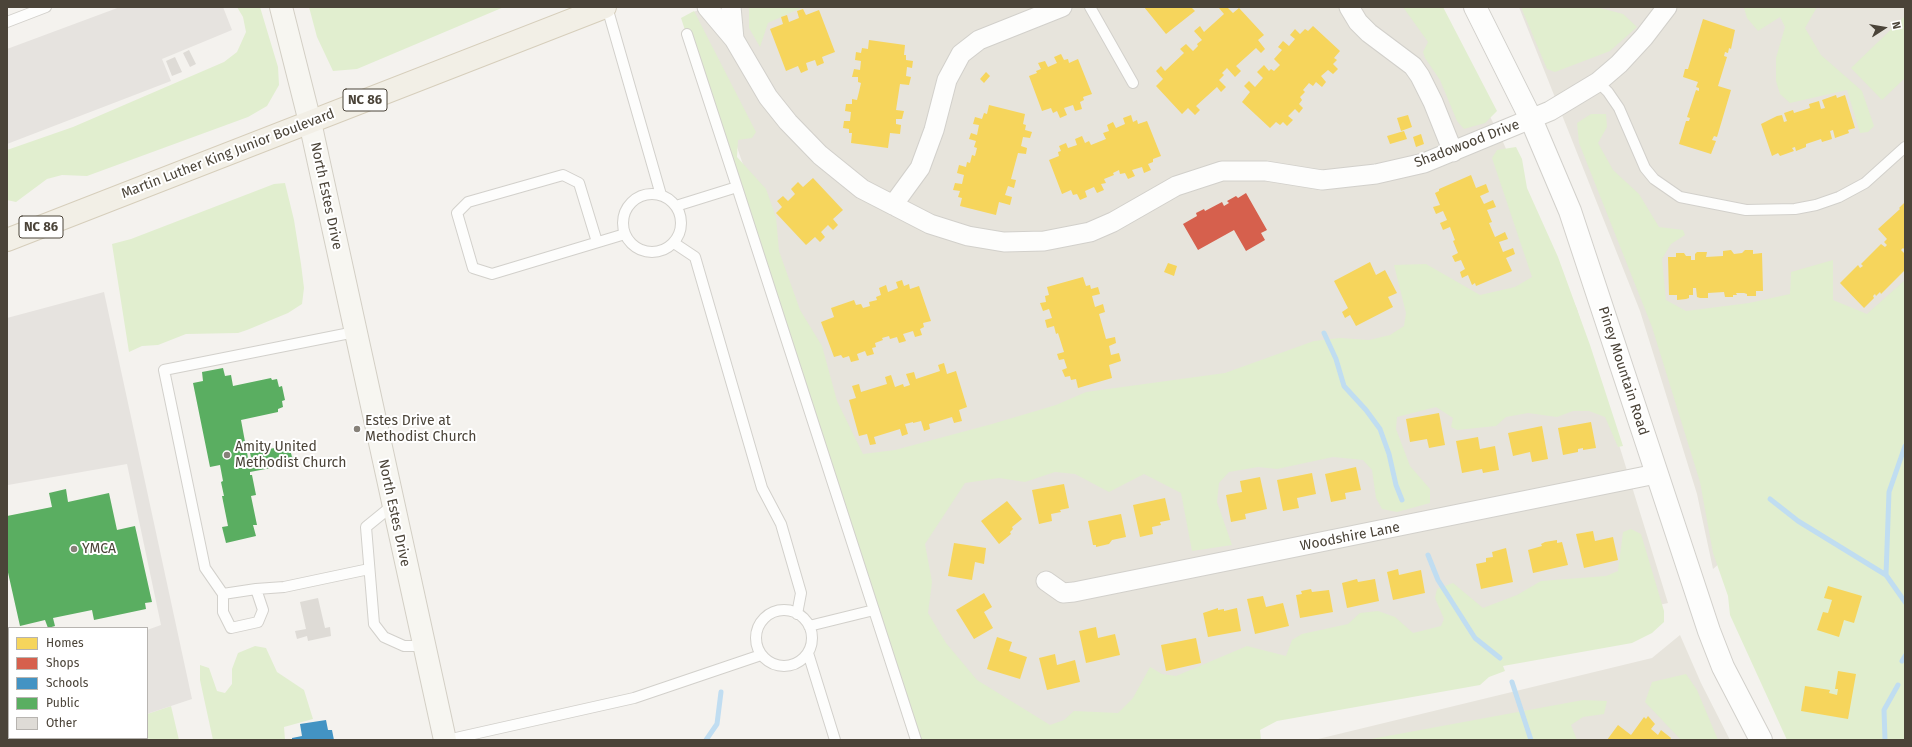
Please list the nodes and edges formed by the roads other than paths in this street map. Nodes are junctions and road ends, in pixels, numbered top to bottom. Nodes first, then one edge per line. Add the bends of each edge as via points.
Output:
1 (46, 7) edge
2 (281, 7) edge
3 (606, 7) edge
4 (707, 7) edge
5 (731, 7) edge
6 (1062, 7) edge
7 (1090, 7) edge
8 (1349, 7) edge
9 (1475, 7) edge
10 (1667, 7) edge
11 (7, 22) edge
12 (688, 34) dead end
13 (734, 39) junction
14 (1133, 82) dead end
15 (1598, 82) junction
16 (1531, 119) junction
17 (310, 122) junction
18 (1905, 147) edge
19 (1453, 152) junction
20 (737, 187) junction
21 (661, 195) junction
22 (893, 205) junction
23 (676, 206) junction
24 (625, 234) junction
25 (7, 240) edge
26 (597, 242) junction
27 (674, 243) junction
28 (355, 332) junction
29 (1656, 474) junction
30 (393, 504) junction
31 (369, 569) junction
32 (1046, 581) dead end
33 (256, 589) junction
34 (223, 594) junction
35 (874, 610) junction
36 (797, 614) junction
37 (809, 626) junction
38 (423, 646) junction
39 (808, 653) junction
40 (762, 655) junction
41 (446, 740) edge
42 (835, 740) edge
43 (916, 740) edge
44 (1760, 740) edge

1 - 11 lane
2 - 17 main road, North Estes Drive
3 - 17 main road, Martin Luther King Junior Boulevard / NC 86
3 - 21 lane
4 - 13 street, Shadowood Drive
5 - 13 street, Shadowood Drive
6 - 22 street via 979,40 961,54 947,80 920,168
7 - 14 lane
8 - 19 street via 1358,22 1369,33 1413,66 1433,102
9 - 16 street, Piney Mountain Road
10 - 15 street, Shadowood Drive via 1644,38
12 - 20 lane
13 - 22 street, Shadowood Drive via 768,97 804,139 862,189
15 - 16 street, Shadowood Drive
15 - 18 lane via 1619,108 1645,168 1654,179 1680,197 1746,210 1795,209 1816,205 1840,197 1865,182
16 - 19 street, Shadowood Drive
16 - 29 street, Piney Mountain Road via 1570,211
17 - 25 main road, Martin Luther King Junior Boulevard / NC 86
17 - 28 main road, North Estes Drive
19 - 22 street, Shadowood Drive via 1424,163 1383,173 1322,180 1266,171 1222,171 1176,186 1113,222 1090,232 1044,240 1004,242 968,236 930,224
20 - 23 lane
20 - 35 lane
21 - 23 lane
21 - 24 lane via 652,194 634,200 624,215
23 - 27 lane via 682,225 680,235
24 - 26 lane
24 - 27 lane via 638,249 647,252 657,252
26 - 26 lane via 492,274 473,268 457,214 468,202 564,175 579,183
27 - 36 lane via 695,257 762,488 780,524 799,586 801,593
28 - 30 main road, North Estes Drive
28 - 34 lane via 164,370 205,568
29 - 32 street, Woodshire Lane via 1074,592 1063,593
29 - 44 street, Piney Mountain Road via 1723,667
30 - 31 lane via 366,527
30 - 38 main road, North Estes Drive
31 - 33 lane via 284,587
31 - 38 lane via 374,624 384,637 404,646
33 - 34 lane
33 - 34 lane via 263,610 258,622 231,628 223,612
35 - 37 lane
35 - 43 lane
36 - 37 lane
36 - 40 lane via 779,611 763,620 756,637
37 - 39 lane via 812,644
38 - 41 main road, North Estes Drive
39 - 40 lane via 795,664 786,666 776,665
39 - 42 lane
40 - 41 lane via 634,698

